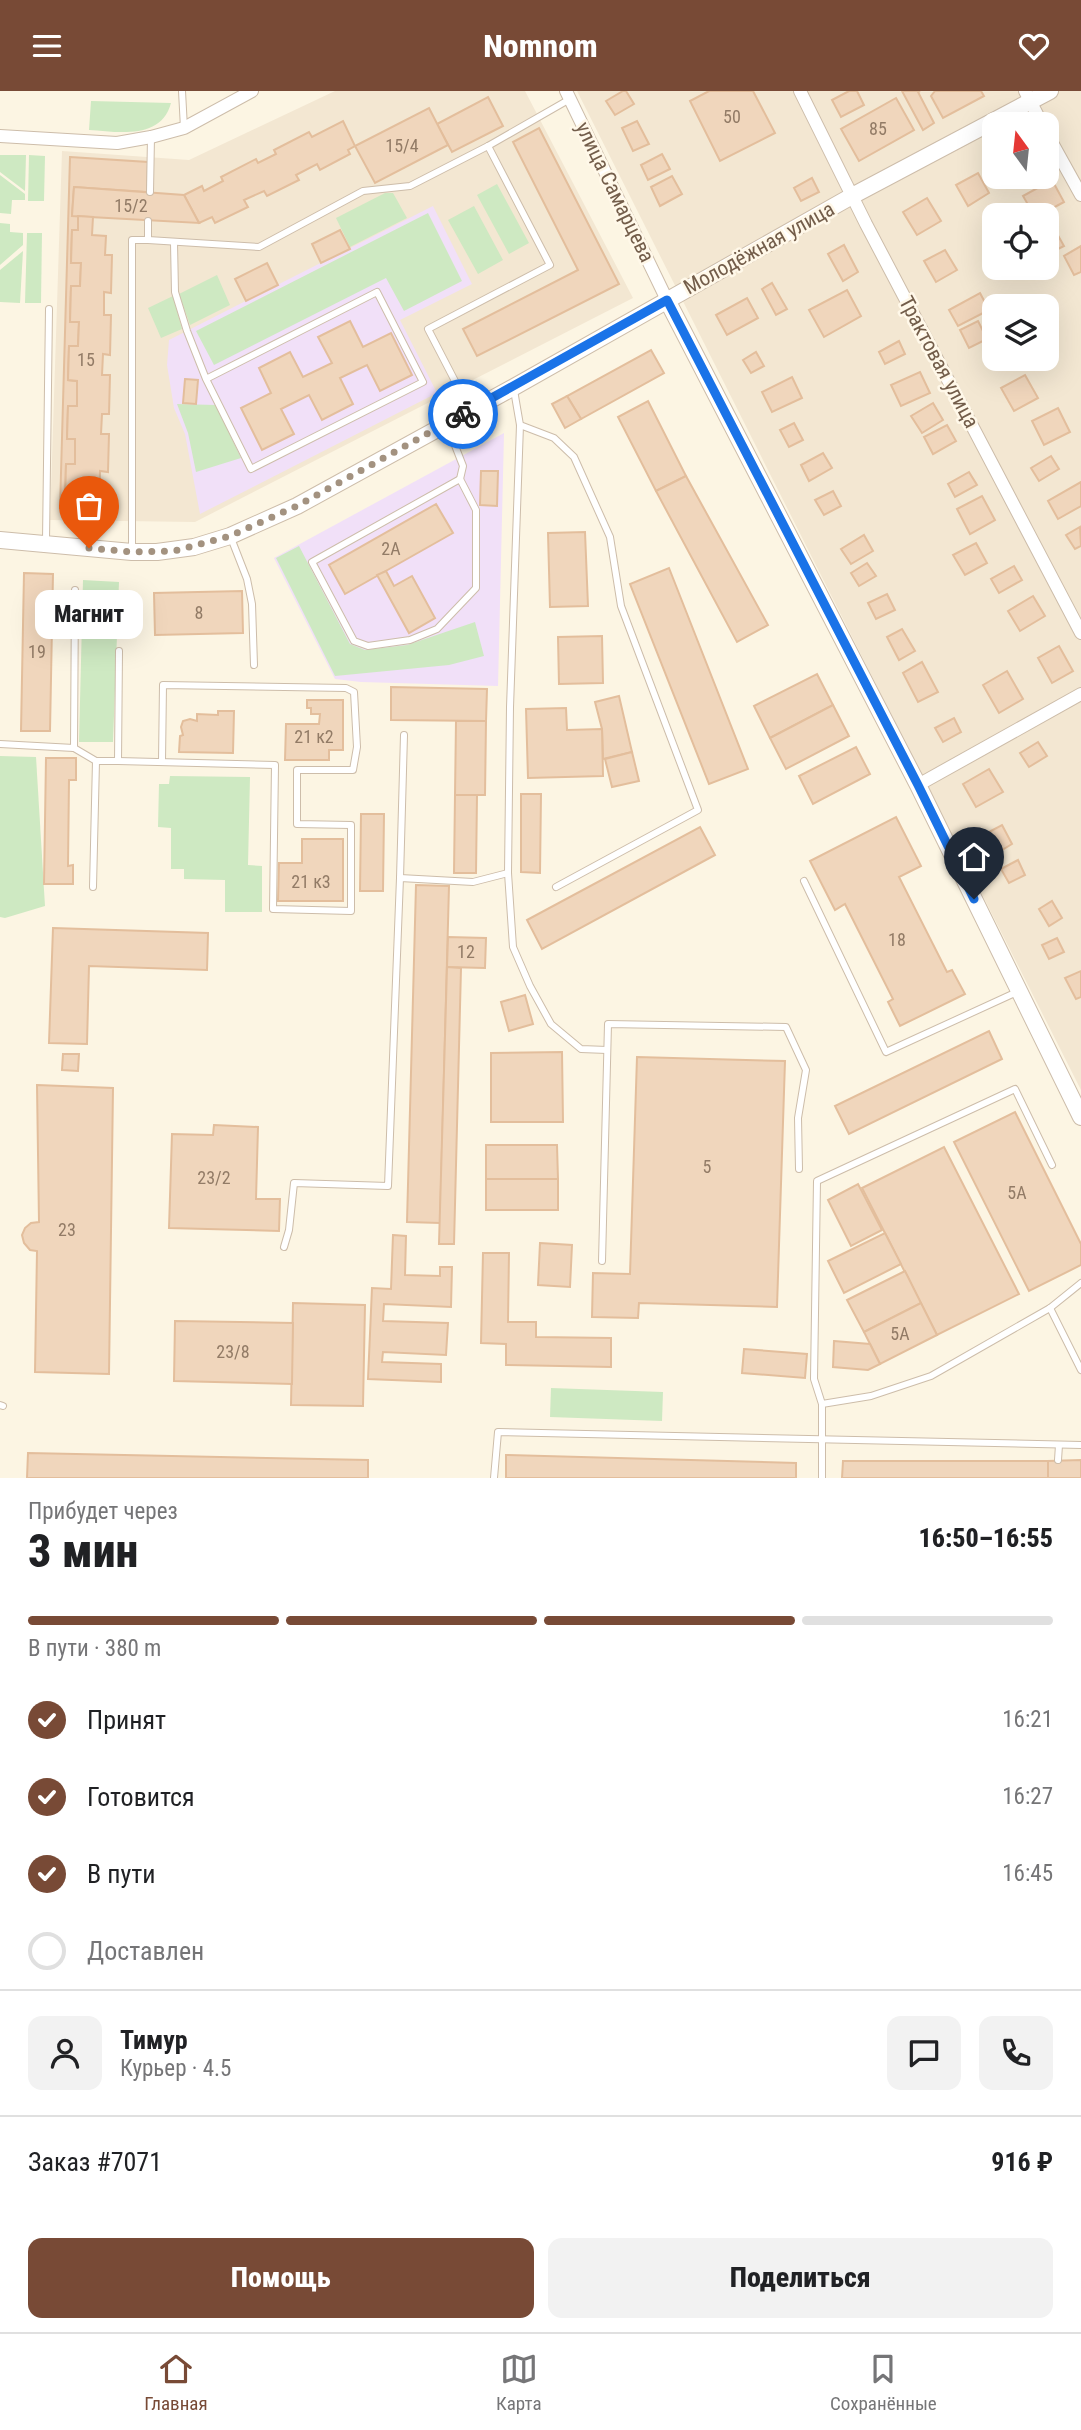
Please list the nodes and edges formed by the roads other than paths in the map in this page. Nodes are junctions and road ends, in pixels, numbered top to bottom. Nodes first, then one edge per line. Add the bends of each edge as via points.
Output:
1 (181, 91) edge
2 (252, 91) edge
3 (800, 91) edge
4 (1050, 91) edge
5 (568, 95) edge
6 (1027, 97) edge
7 (184, 128) junction
8 (0, 136) edge
9 (151, 137) junction
10 (488, 145) junction
11 (1059, 155) edge
12 (150, 192) dead end
13 (1081, 195) edge
14 (852, 196) junction
15 (148, 221) dead end
16 (148, 240) junction
17 (174, 243) junction
18 (667, 300) junction
19 (49, 309) dead end
20 (206, 379) junction
21 (514, 387) junction
22 (470, 410) junction
23 (447, 423) junction
24 (520, 425) junction
25 (460, 479) junction
26 (230, 536) junction
27 (0, 540) edge
28 (47, 544) junction
29 (132, 552) junction
30 (75, 590) dead end
31 (1081, 633) edge
32 (118, 652) dead end
33 (254, 665) dead end
34 (1081, 694) edge
35 (404, 735) dead end
36 (0, 744) edge
37 (74, 748) junction
38 (96, 761) junction
39 (118, 761) junction
40 (162, 761) junction
41 (918, 785) junction
42 (508, 873) junction
43 (400, 878) junction
44 (804, 881) dead end
45 (93, 887) dead end
46 (556, 887) dead end
47 (1019, 991) junction
48 (607, 1050) junction
49 (1081, 1117) edge
50 (1052, 1165) dead end
51 (799, 1169) dead end
52 (284, 1247) dead end
53 (601, 1261) dead end
54 (1081, 1283) edge
55 (1050, 1308) junction
56 (1081, 1370) edge
57 (822, 1404) junction
58 (822, 1441) junction
59 (1059, 1445) junction
60 (1081, 1445) edge
61 (1058, 1460) dead end
62 (495, 1478) edge
63 (822, 1478) edge

1 - 7 lane
2 - 7 street
3 - 14 street, Трактовая улица
4 - 6 street, Молодёжная улица
5 - 10 lane
5 - 18 street, улица Самарцева
6 - 14 street, Молодёжная улица
7 - 9 street
8 - 9 street via 117,142
9 - 12 lane
10 - 17 lane via 411,186 363,191 259,247
10 - 22 lane via 550,265 428,329
11 - 13 street
14 - 18 street, Молодёжная улица
14 - 31 street, Трактовая улица
15 - 16 lane
16 - 17 lane
16 - 29 lane via 132,240
17 - 20 lane via 175,292
18 - 21 street, Молодёжная улица
18 - 41 street, улица Самарцева
19 - 28 lane
20 - 20 lane via 251,469 423,382 377,292
21 - 22 street, Молодёжная улица
21 - 24 lane
22 - 23 street, Молодёжная улица
23 - 25 lane via 463,466
23 - 26 street, Молодёжная улица via 297,506
24 - 42 lane
24 - 46 lane via 554,438 574,457 610,537 621,606 698,810
25 - 25 lane via 476,510 476,588 437,629 410,640 368,646 354,641 313,562
26 - 29 street, Молодёжная улица via 174,551
26 - 33 lane via 250,591
27 - 28 street, Молодёжная улица
28 - 29 street, Молодёжная улица
30 - 37 lane
32 - 39 lane
34 - 41 street
35 - 43 lane
36 - 37 lane
37 - 38 lane
38 - 39 lane
38 - 45 lane
39 - 40 lane
40 - 40 lane via 275,765 273,909 351,911 351,825 297,824 297,770 353,770 357,747 354,692 346,688 163,685
41 - 47 street, улица Самарцева
42 - 43 lane via 473,882
42 - 48 lane via 513,947 551,1024 581,1049
43 - 52 lane via 388,1186 294,1183
44 - 47 lane via 886,1052
47 - 49 street, улица Самарцева
48 - 51 lane via 608,1024 786,1027 806,1070 798,1118
48 - 53 lane
50 - 57 lane via 1014,1089 817,1181 814,1378
54 - 55 lane
55 - 56 lane
55 - 57 lane via 931,1376 871,1396
57 - 58 lane
58 - 59 lane
58 - 62 lane via 498,1431
58 - 63 lane
59 - 60 lane
59 - 61 lane

